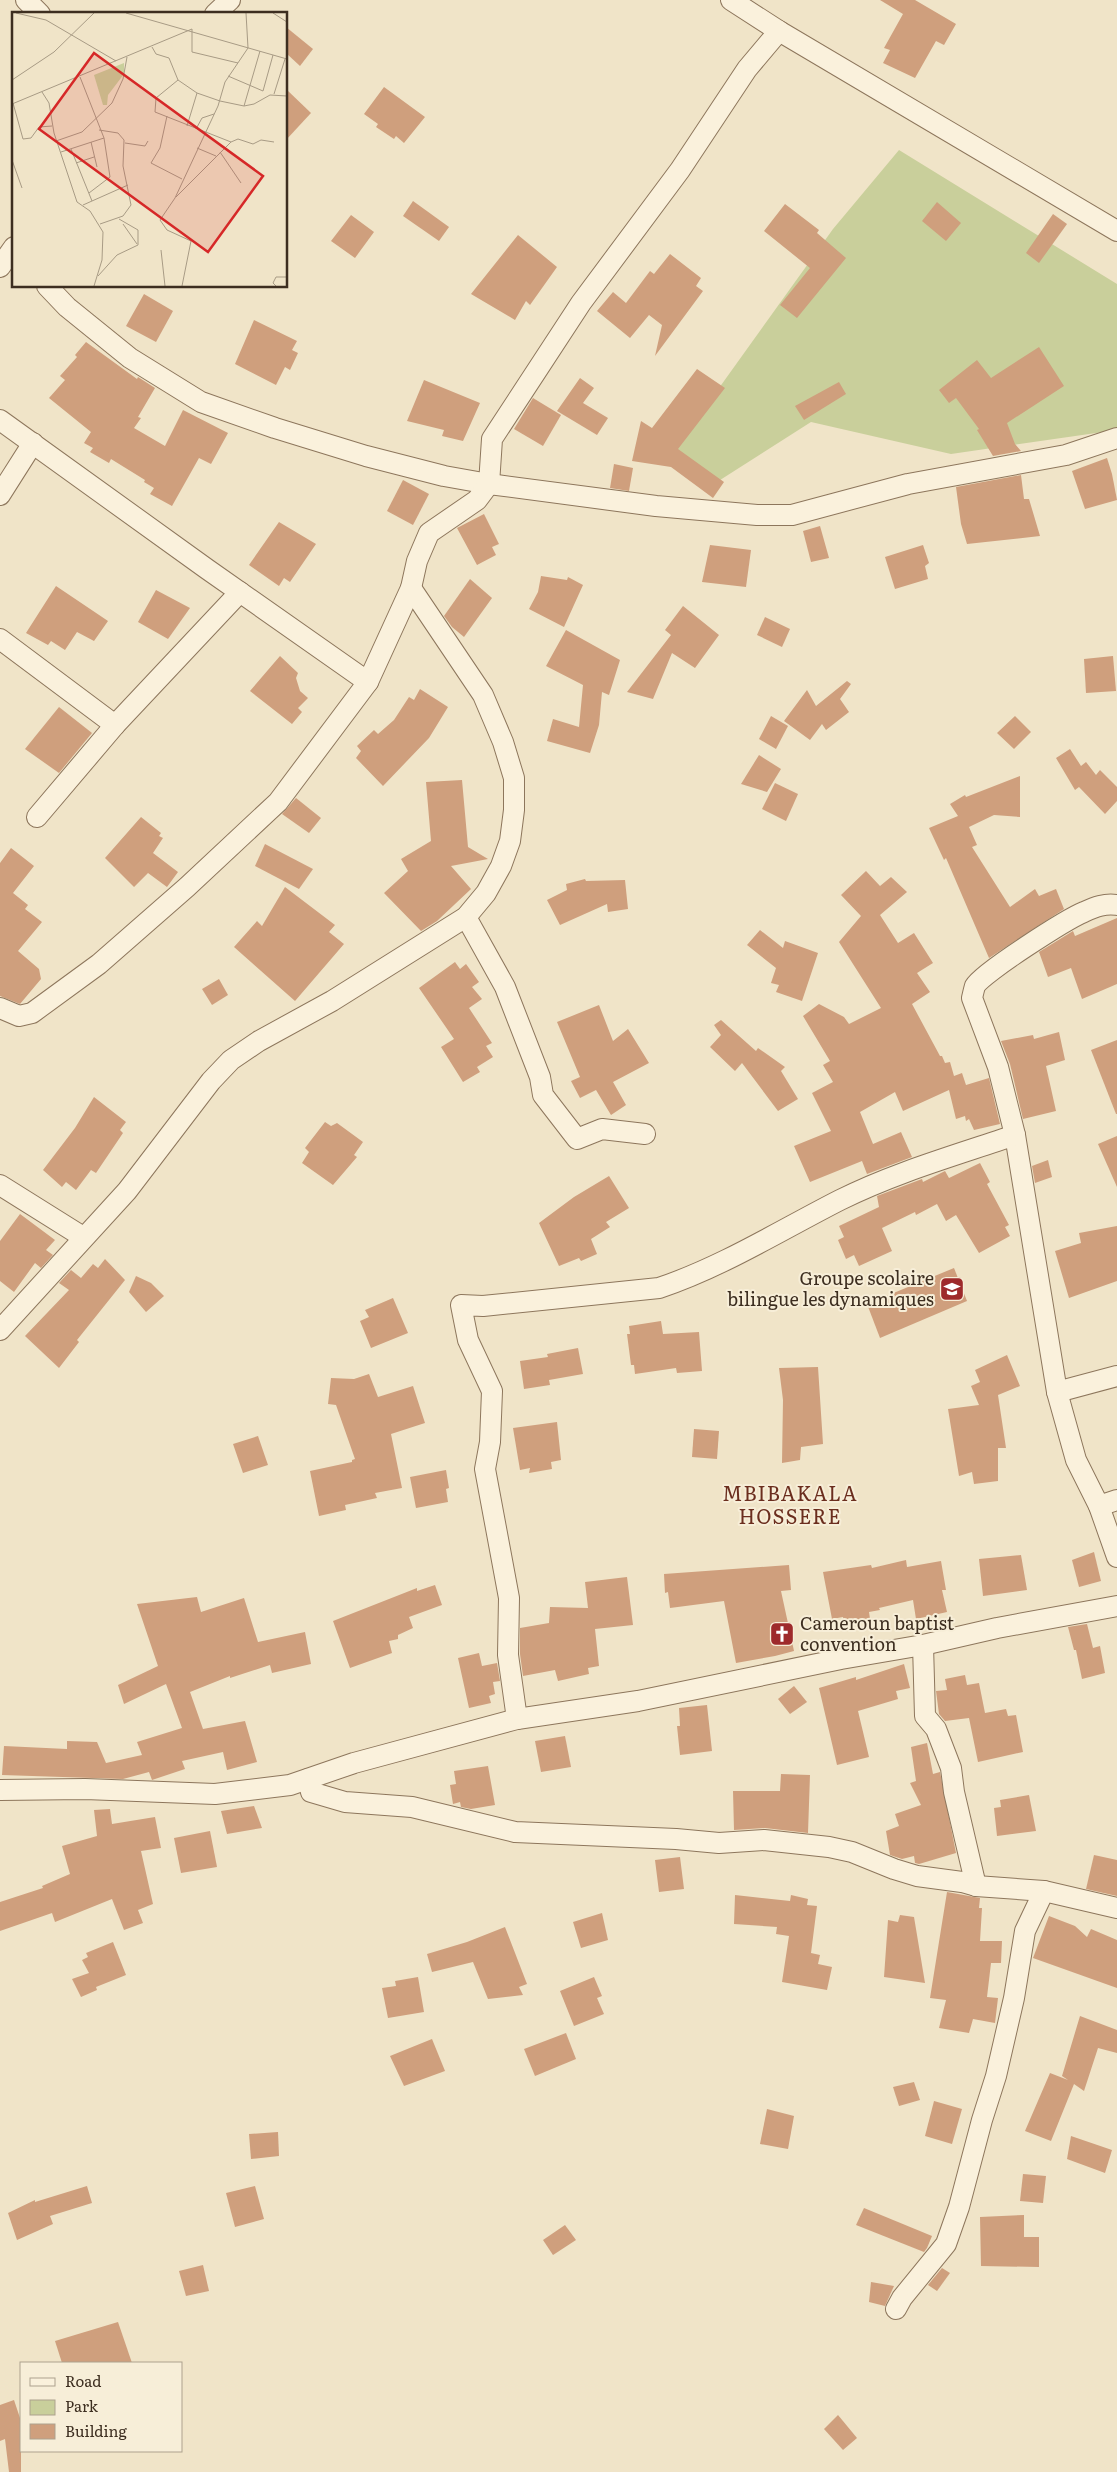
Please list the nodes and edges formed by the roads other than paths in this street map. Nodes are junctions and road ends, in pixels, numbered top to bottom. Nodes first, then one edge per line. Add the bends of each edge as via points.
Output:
1 (26, 0) edge
2 (230, 0) edge
3 (732, 0) edge
4 (38, 12) edge
5 (217, 12) edge
6 (780, 31) junction
7 (1117, 231) edge
8 (12, 251) edge
9 (0, 267) edge
10 (49, 288) edge
11 (0, 420) edge
12 (1117, 438) edge
13 (33, 443) junction
14 (489, 484) junction
15 (0, 495) edge
16 (411, 588) junction
17 (240, 592) junction
18 (0, 639) edge
19 (368, 682) junction
20 (115, 725) junction
21 (37, 817) dead end
22 (1117, 905) edge
23 (466, 917) junction
24 (0, 1008) edge
25 (645, 1134) dead end
26 (1015, 1135) junction
27 (0, 1185) edge
28 (82, 1237) junction
29 (0, 1330) edge
30 (1117, 1376) edge
31 (1058, 1392) junction
32 (1108, 1503) edge
33 (1117, 1557) edge
34 (1117, 1606) edge
35 (922, 1645) junction
36 (518, 1719) junction
37 (308, 1779) junction
38 (0, 1790) edge
39 (976, 1886) junction
40 (1044, 1891) junction
41 (1117, 1908) edge
42 (896, 2309) dead end

1 - 4 street
2 - 5 street
3 - 6 street
6 - 7 street
6 - 14 street via 748,69 680,170 581,303 492,439
8 - 9 street
10 - 14 street via 67,307 130,358 201,402 366,456
11 - 13 street
12 - 14 street via 1066,455 908,484 792,515 656,506
13 - 15 street
13 - 17 street
14 - 16 street via 478,500 429,534 417,561
16 - 19 street
16 - 23 street via 483,695 514,778 510,841 486,893
17 - 19 street
17 - 20 street
18 - 20 street
19 - 24 street via 278,802 187,887 99,964 32,1012 19,1016
20 - 21 street
22 - 26 street via 1106,903 1082,912 975,986 972,998 998,1067
23 - 25 street via 505,987 540,1077 543,1095 578,1139 602,1129
23 - 28 street via 231,1060 211,1081 127,1191
26 - 31 street
26 - 36 street via 923,1166 842,1199 770,1237 659,1288 483,1306 461,1305 468,1340 492,1391 490,1442 485,1469 509,1598 508,1655
27 - 28 street
28 - 29 street
30 - 31 street
31 - 32 street via 1076,1460
32 - 33 street
34 - 35 street
35 - 36 street via 638,1701
35 - 39 street via 925,1716 936,1729 951,1768
36 - 37 street via 354,1763
37 - 38 street via 290,1785 215,1794 85,1789
37 - 39 street via 311,1792 345,1802 412,1808 515,1832 719,1843 764,1840 829,1847 852,1852 909,1874
39 - 40 street
40 - 41 street
40 - 42 street via 1024,1931 1014,1998 996,2076 960,2207 946,2244

